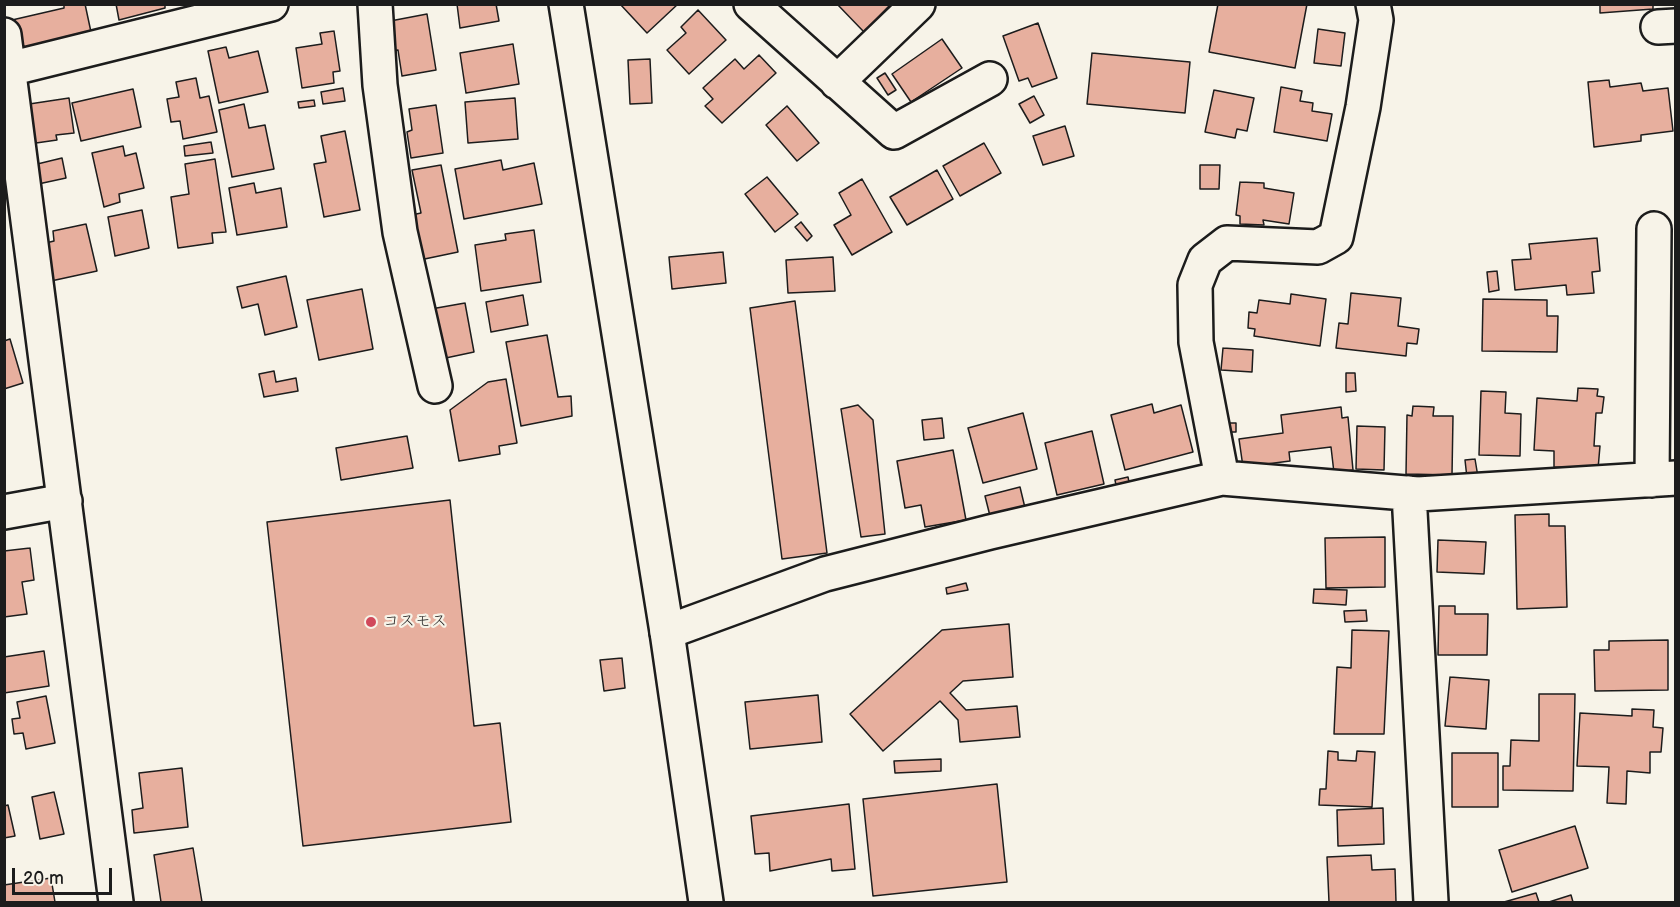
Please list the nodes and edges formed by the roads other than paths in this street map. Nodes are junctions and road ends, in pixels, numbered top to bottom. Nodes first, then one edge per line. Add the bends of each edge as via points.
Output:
1 (271, 4) edge
2 (375, 4) edge
3 (566, 4) edge
4 (750, 4) edge
5 (918, 4) edge
6 (1373, 4) edge
7 (4, 34) edge
8 (9, 69) junction
9 (990, 79) dead end
10 (837, 82) junction
11 (1654, 229) dead end
12 (435, 386) dead end
13 (1222, 478) junction
14 (1664, 479) edge
15 (1409, 493) junction
16 (65, 501) junction
17 (4, 512) edge
18 (667, 632) junction
19 (116, 903) edge
20 (706, 903) edge
21 (1431, 903) edge

1 - 8 street
2 - 12 street via 380,85 400,232
3 - 18 street
4 - 10 street
5 - 10 street
6 - 13 street via 1376,20 1364,96 1336,237 1318,247 1227,243 1205,260 1195,285 1196,342
7 - 8 street
8 - 16 street
9 - 10 street via 894,132
11 - 14 street
13 - 15 street
13 - 18 street via 825,574
14 - 15 street
15 - 21 street
16 - 17 street
16 - 19 street
18 - 20 street

